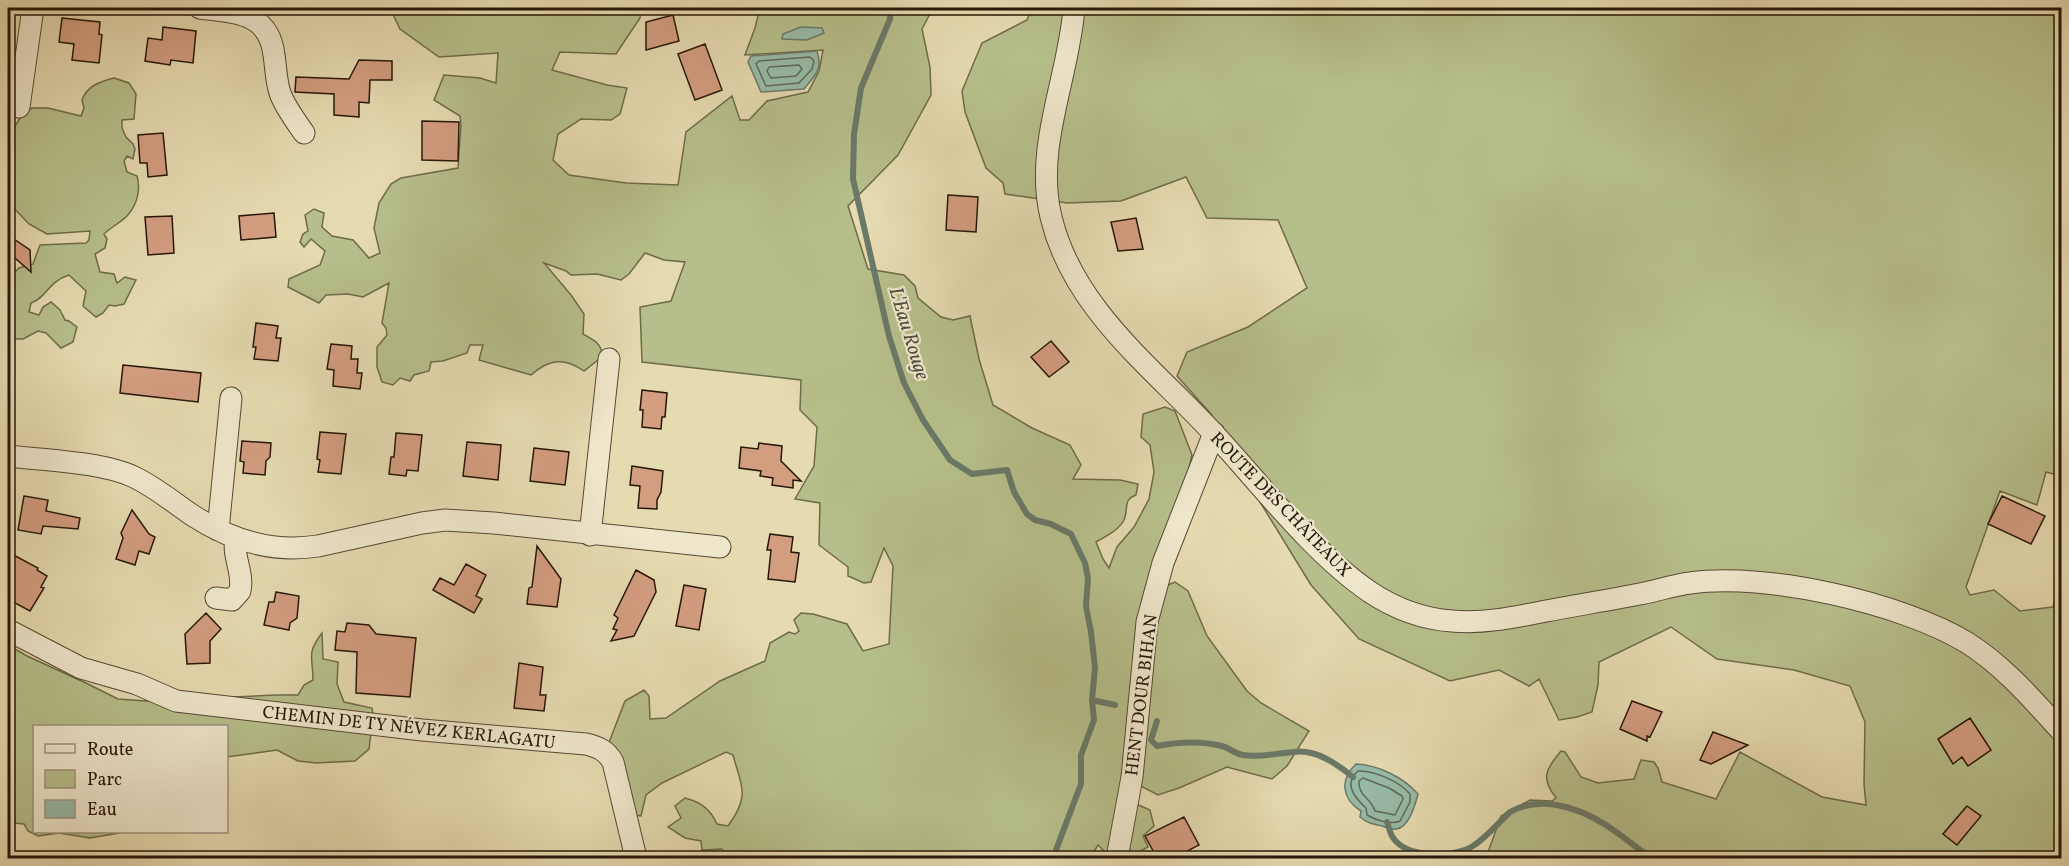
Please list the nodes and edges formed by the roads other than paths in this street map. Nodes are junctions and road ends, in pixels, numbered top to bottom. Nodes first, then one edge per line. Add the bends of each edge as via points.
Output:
1 (33, 8) edge
2 (200, 8) edge
3 (1074, 8) edge
4 (20, 107) dead end
5 (304, 133) dead end
6 (609, 358) dead end
7 (231, 398) dead end
8 (1214, 434) junction
9 (8, 456) edge
10 (227, 534) junction
11 (590, 535) junction
12 (720, 547) dead end
13 (216, 598) dead end
14 (8, 630) edge
15 (2061, 732) edge
16 (636, 858) edge
17 (1117, 858) edge

1 - 4 street
2 - 5 street via 247,16 265,29 273,42 279,92
3 - 8 street, ROUTE DES CHÂTEAUX via 1070,50 1048,153 1048,200 1057,240 1079,283 1106,321
6 - 11 street
7 - 10 street
8 - 15 street, ROUTE DES CHÂTEAUX via 1349,577 1392,606 1409,612 1452,621 1484,621 1690,583 1732,580 1792,587 1863,602 1951,634 1990,659
8 - 17 street, HENT DOUR BIHAN via 1163,563 1147,622 1133,767
9 - 10 street via 122,472
10 - 11 street via 269,546 302,549 446,520
10 - 13 street via 241,575 240,591 232,600
11 - 12 street
14 - 16 street, CHEMIN DE TY NÉVEZ KERLAGATU via 81,668 137,684 176,701 597,747 613,762

